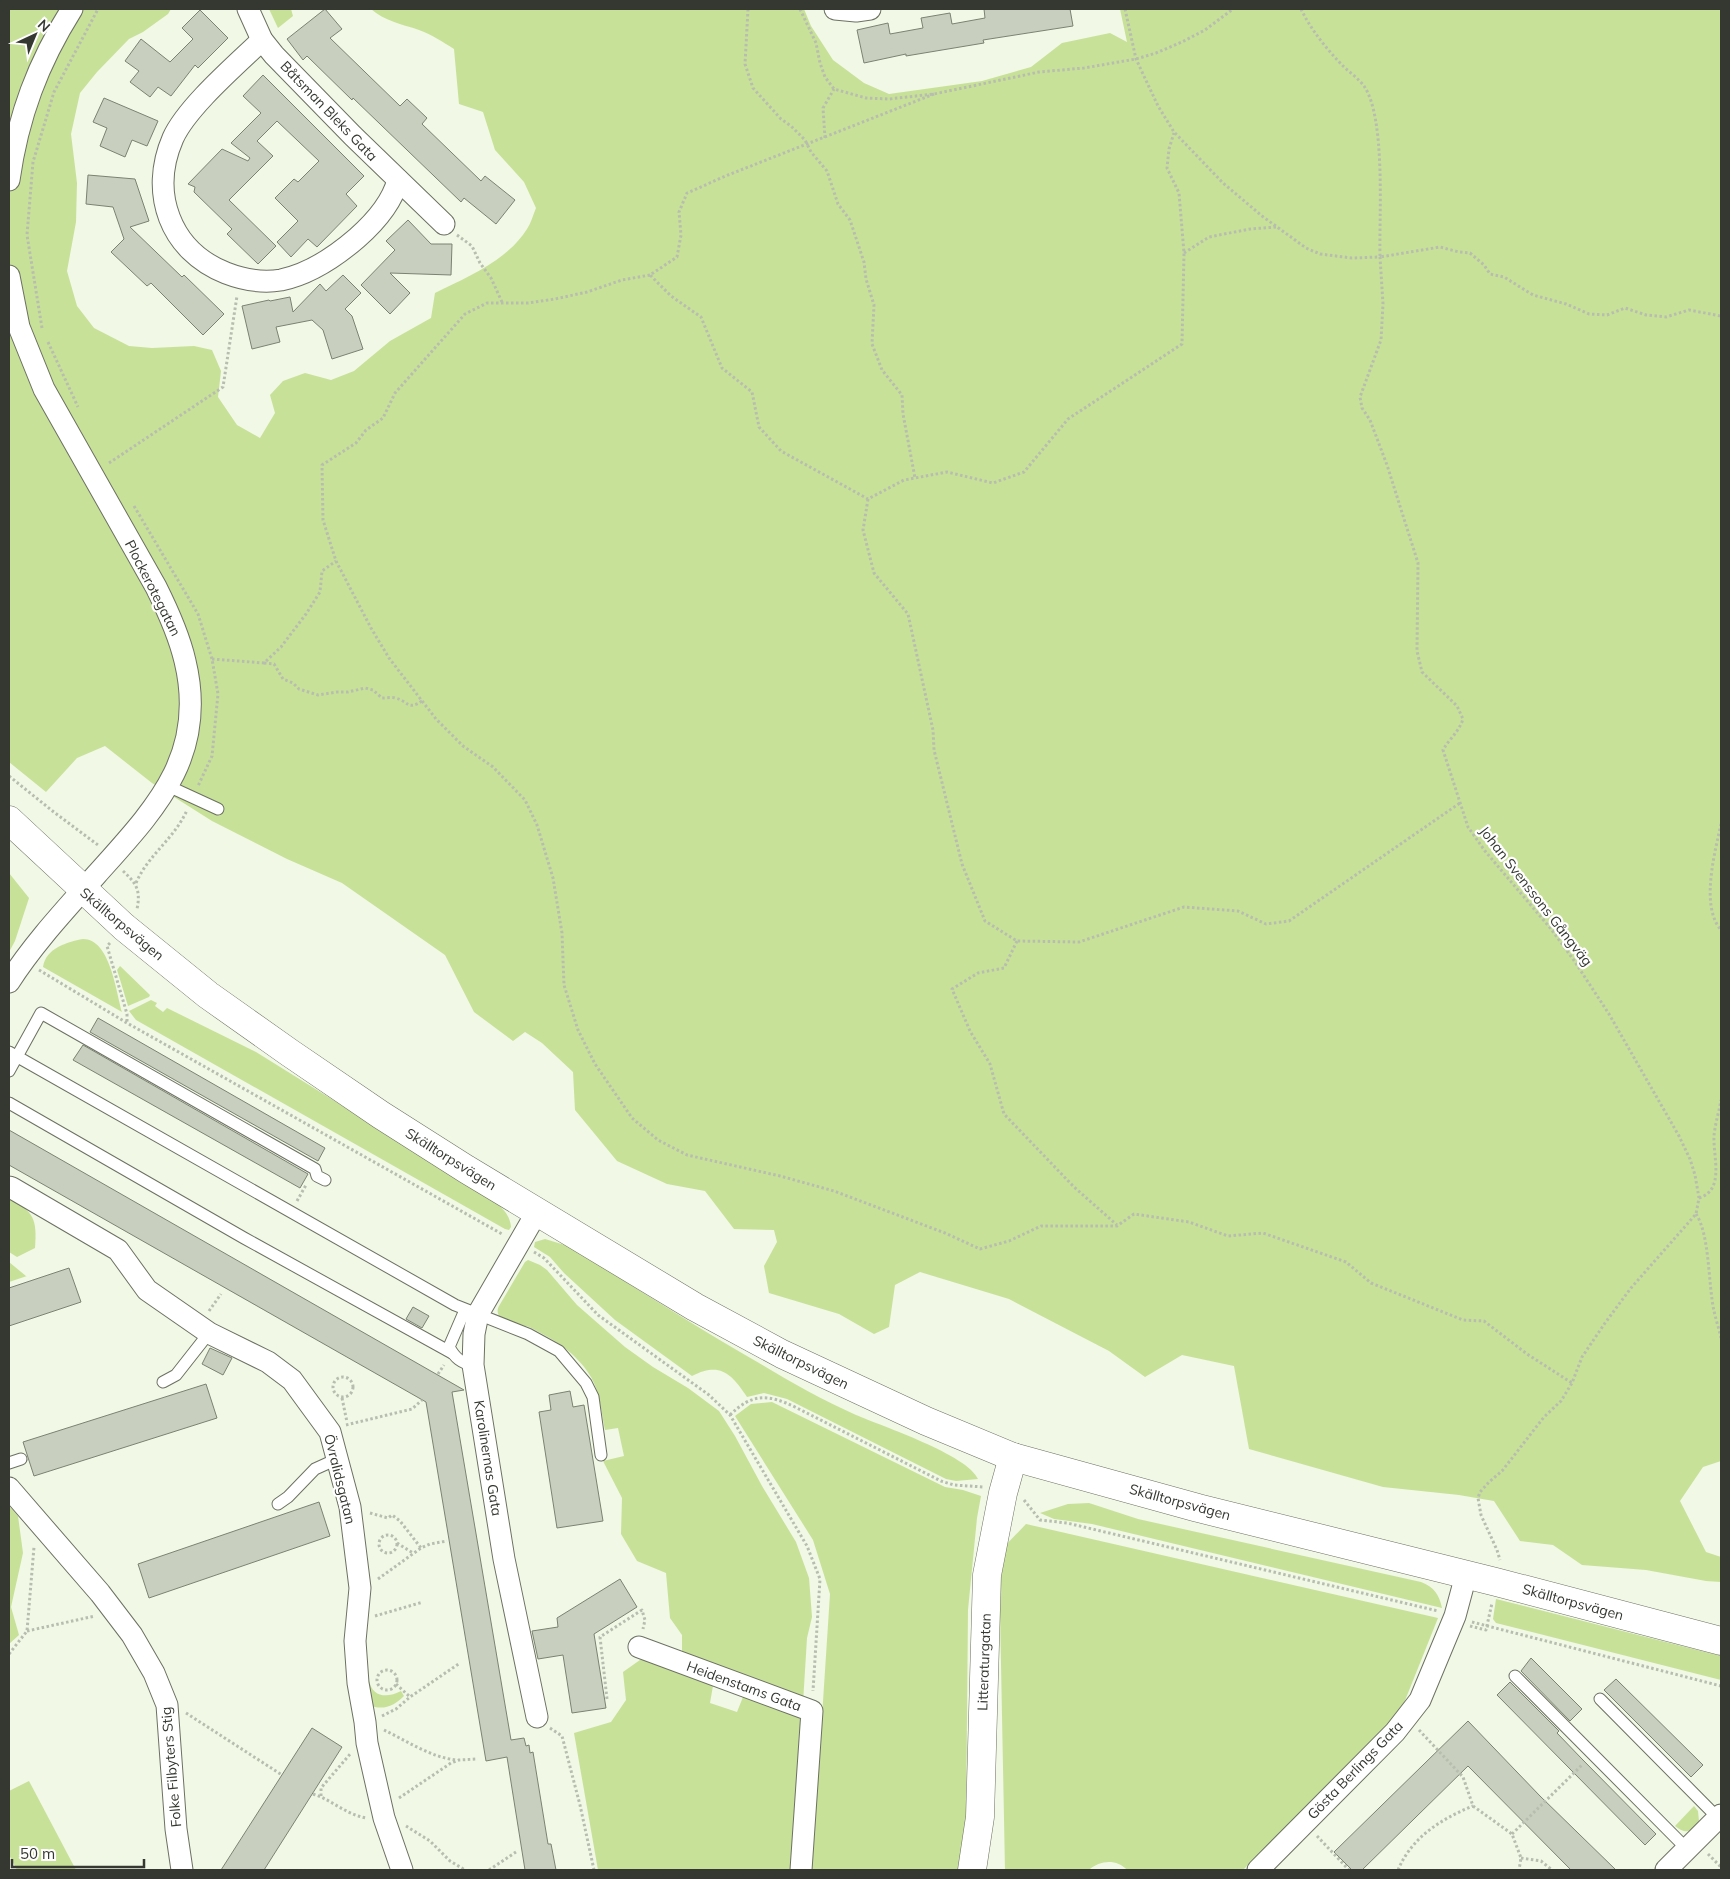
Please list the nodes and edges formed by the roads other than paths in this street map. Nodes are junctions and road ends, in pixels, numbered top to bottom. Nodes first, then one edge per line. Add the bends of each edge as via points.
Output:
1 (72, 9) edge
2 (248, 9) edge
3 (835, 9) edge
4 (870, 9) edge
5 (262, 40) junction
6 (9, 180) edge
7 (398, 180) junction
8 (444, 224) road end
9 (9, 276) edge
10 (168, 786) junction
11 (218, 808) dead end
12 (9, 820) edge
13 (83, 891) junction
14 (9, 982) edge
15 (12, 1055) edge
16 (9, 1071) edge
17 (9, 1103) edge
18 (325, 1180) dead end
19 (9, 1188) edge
20 (537, 1212) junction
21 (471, 1312) junction
22 (209, 1333) junction
23 (452, 1353) junction
24 (473, 1365) junction
25 (163, 1382) dead end
26 (601, 1455) dead end
27 (1013, 1457) junction
28 (21, 1459) dead end
29 (337, 1459) junction
30 (9, 1463) edge
31 (9, 1488) edge
32 (278, 1504) dead end
33 (1466, 1575) junction
34 (1721, 1641) edge
35 (639, 1647) dead end
36 (1515, 1676) dead end
37 (1600, 1699) dead end
38 (537, 1717) road end
39 (1720, 1817) edge
40 (1687, 1850) junction
41 (182, 1870) edge
42 (402, 1870) edge
43 (801, 1870) edge
44 (972, 1870) edge
45 (1258, 1870) edge
46 (1666, 1870) edge

1 - 6 street via 48,49 31,87 17,134
2 - 5 street, Båtsman Bleks Gata
3 - 4 street
5 - 7 street, Båtsman Bleks Gata
5 - 7 street via 204,97 173,138 165,163 165,204 176,234 191,252 214,268 239,278 280,280 303,274 326,262 370,226 395,192
7 - 8 street, Båtsman Bleks Gata
9 - 10 street, Plockerotegatan via 21,332 44,389 156,588 182,647 189,686 189,719 181,758
10 - 11 lane
10 - 13 street, Plockerotegatan via 146,820
12 - 13 street, Skälltorpsvägen
13 - 14 street, Plockerotegatan via 23,960
13 - 20 street, Skälltorpsvägen via 208,995 290,1053 396,1125
15 - 16 lane
15 - 18 lane via 41,1013 315,1169 317,1176
15 - 21 lane
17 - 23 lane
19 - 22 street, Övralidsgatan via 55,1211 118,1250 147,1290
20 - 21 street, Karolinernas Gata
20 - 27 street, Skälltorpsvägen via 695,1307 782,1354 926,1421
21 - 23 lane via 450,1343
21 - 24 street, Karolinernas Gata
21 - 26 lane via 545,1342 575,1368 593,1397
22 - 25 lane via 176,1375
22 - 29 street, Övralidsgatan via 268,1362 292,1380 339,1428
23 - 24 lane via 465,1364
24 - 38 street, Karolinernas Gata via 504,1559
27 - 33 street, Skälltorpsvägen via 1198,1508
27 - 44 street, Litteraturgatan via 987,1575 980,1817
28 - 30 lane
29 - 32 lane via 315,1470
29 - 42 street, Övralidsgatan via 350,1507 360,1588 355,1641 358,1683 383,1812
31 - 41 street, Folke Filbyters Stig via 42,1527 108,1591 112,1610 132,1635 154,1672 167,1705
33 - 34 street, Skälltorpsvägen
33 - 45 street, Gösta Berlings Gata via 1455,1616 1423,1695 1395,1732
35 - 43 street, Heidenstams Gata via 812,1711
36 - 40 lane
37 - 39 lane
39 - 40 street
40 - 46 street

